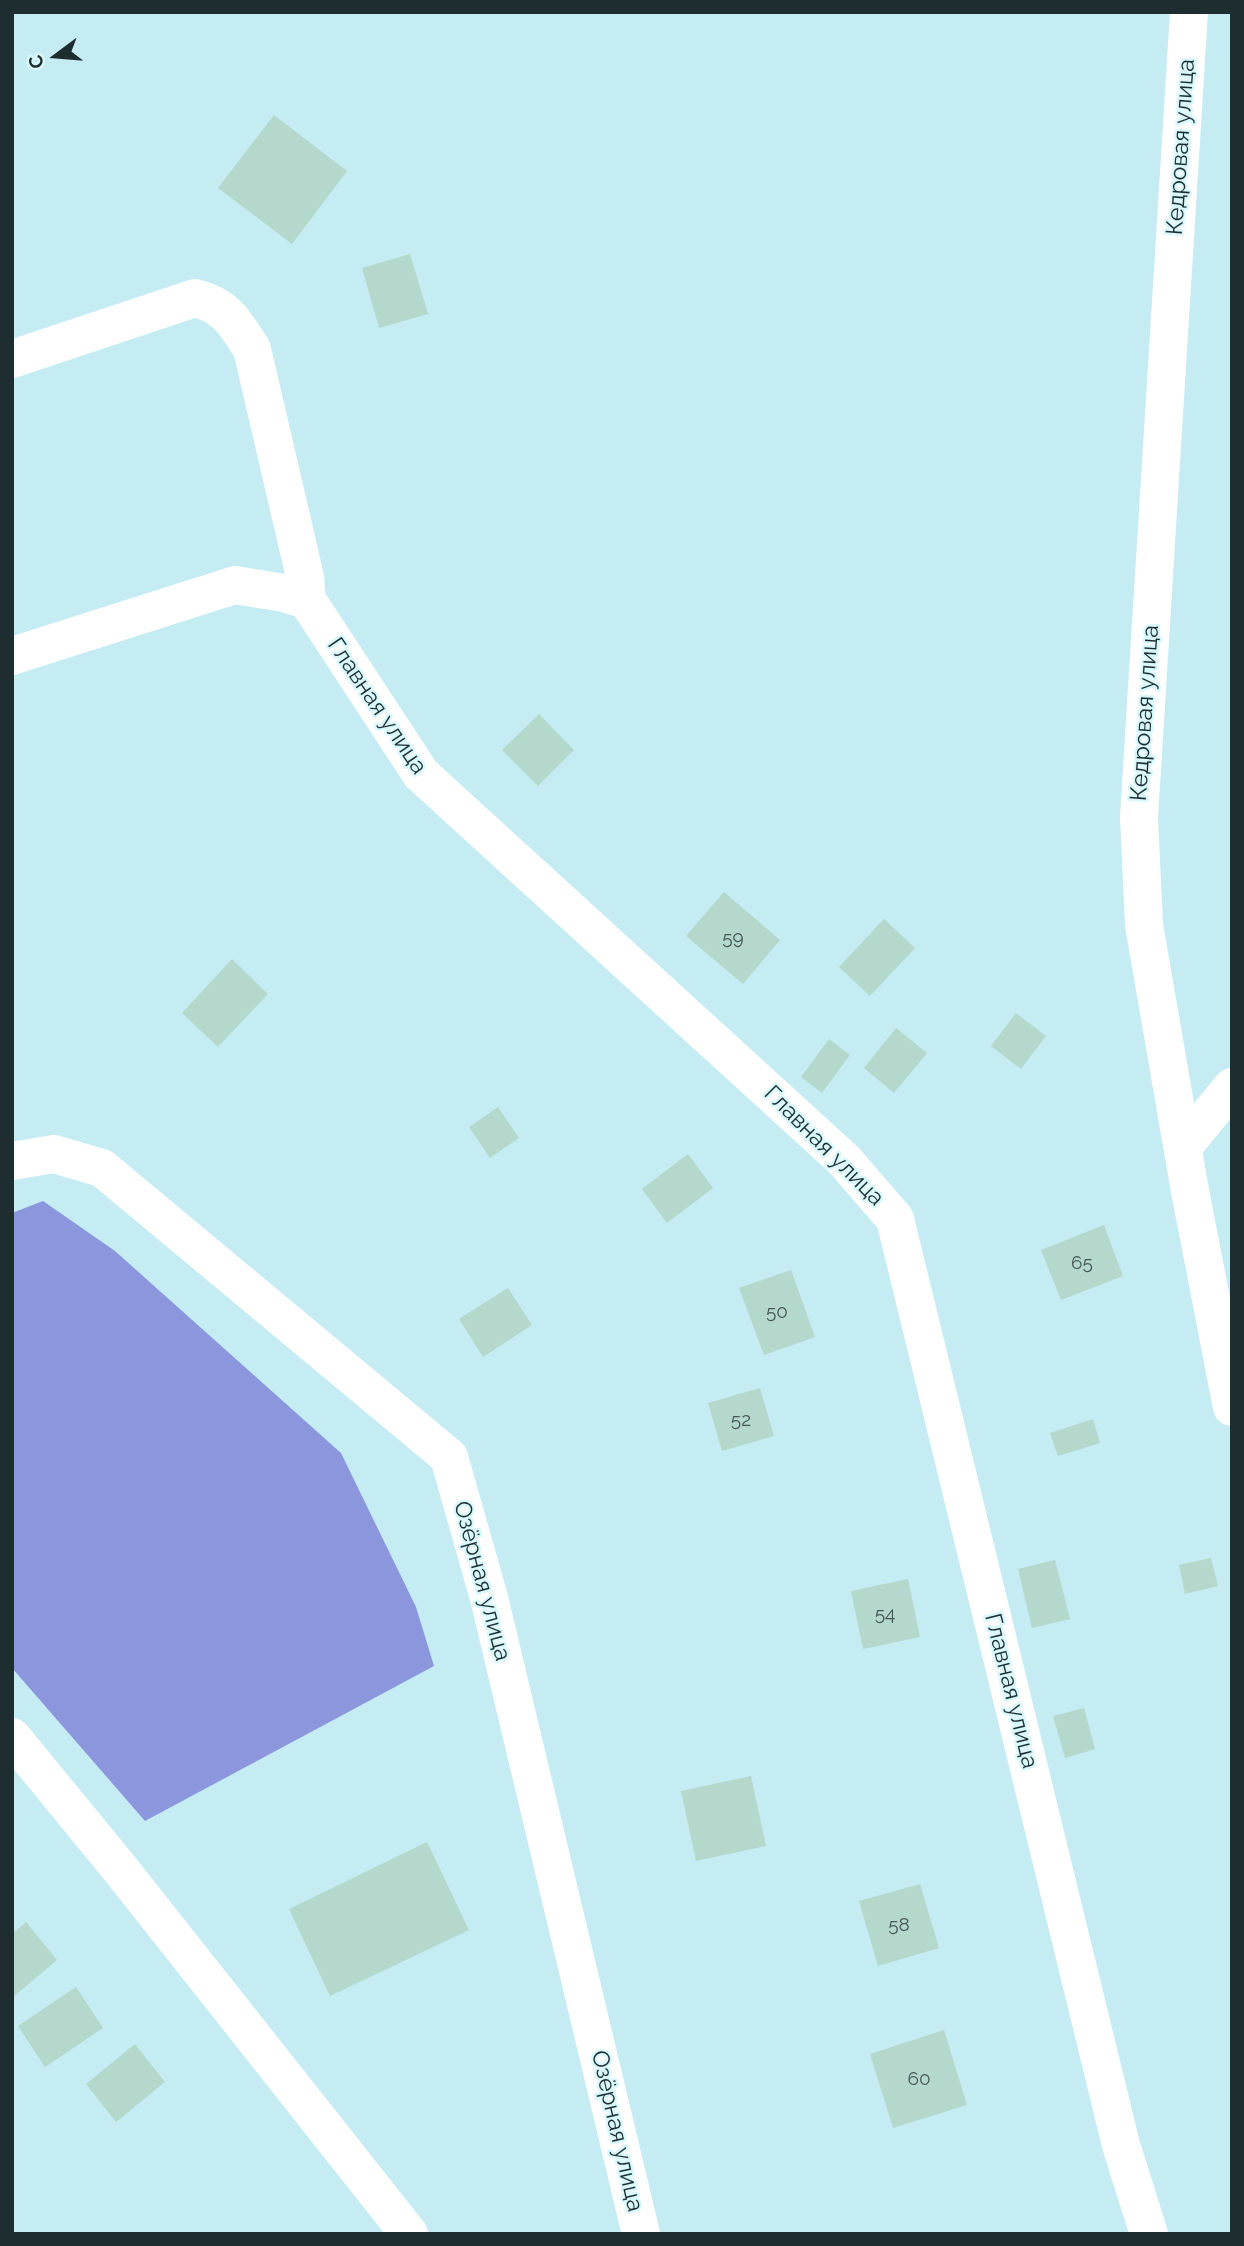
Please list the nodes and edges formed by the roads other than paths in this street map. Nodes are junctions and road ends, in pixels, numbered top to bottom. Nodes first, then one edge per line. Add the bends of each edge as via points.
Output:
1 (1189, 12) edge
2 (12, 359) edge
3 (307, 600) junction
4 (12, 656) edge
5 (1232, 1087) edge
6 (1183, 1147) junction
7 (12, 1161) edge
8 (1232, 1407) edge
9 (12, 1737) edge
10 (410, 2234) edge
11 (641, 2234) edge
12 (1149, 2234) edge

1 - 6 lane, Кедровая улица via 1139,817 1144,925
2 - 3 lane via 195,299 212,303 232,318 252,349
3 - 4 lane via 235,585
3 - 12 lane, Главная улица via 421,774 845,1160 895,1219 1118,2132
5 - 6 lane
6 - 8 lane, Кедровая улица
7 - 11 lane, Озёрная улица via 54,1154 102,1167 449,1457 489,1598
9 - 10 lane

